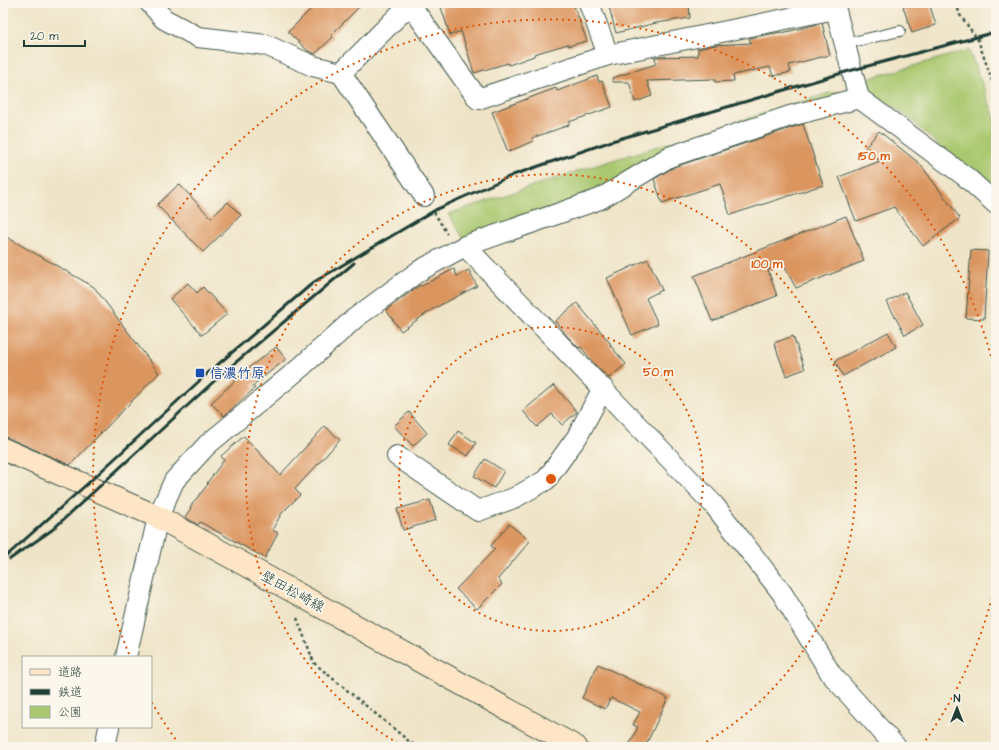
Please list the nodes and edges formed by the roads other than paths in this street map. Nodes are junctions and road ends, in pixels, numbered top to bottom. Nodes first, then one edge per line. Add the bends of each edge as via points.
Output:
1 (150, 3) edge
2 (411, 3) edge
3 (590, 3) edge
4 (835, 6) edge
5 (900, 31) dead end
6 (844, 44) junction
7 (608, 54) junction
8 (341, 74) junction
9 (859, 98) junction
10 (424, 196) road end
11 (996, 204) edge
12 (461, 248) junction
13 (603, 388) junction
14 (3, 449) edge
15 (397, 456) dead end
16 (158, 517) junction
17 (126, 656) edge
18 (109, 728) edge
19 (104, 747) edge
20 (576, 747) edge
21 (896, 747) edge

1 - 8 street via 164,19 198,37 266,45 313,66
2 - 7 street via 478,99
2 - 8 street
3 - 7 street
4 - 6 street
4 - 7 street
5 - 6 lane
6 - 9 street
8 - 10 street
9 - 11 street via 966,177
9 - 12 street via 790,116 669,157 600,199
12 - 13 street
12 - 16 street via 419,271 354,319 207,445 174,481
13 - 15 street via 577,437 546,480 514,498 478,511
13 - 21 street via 714,505 782,593 831,674
14 - 16 main road, 壁田松崎線
16 - 17 street
16 - 20 main road, 壁田松崎線
18 - 19 street

